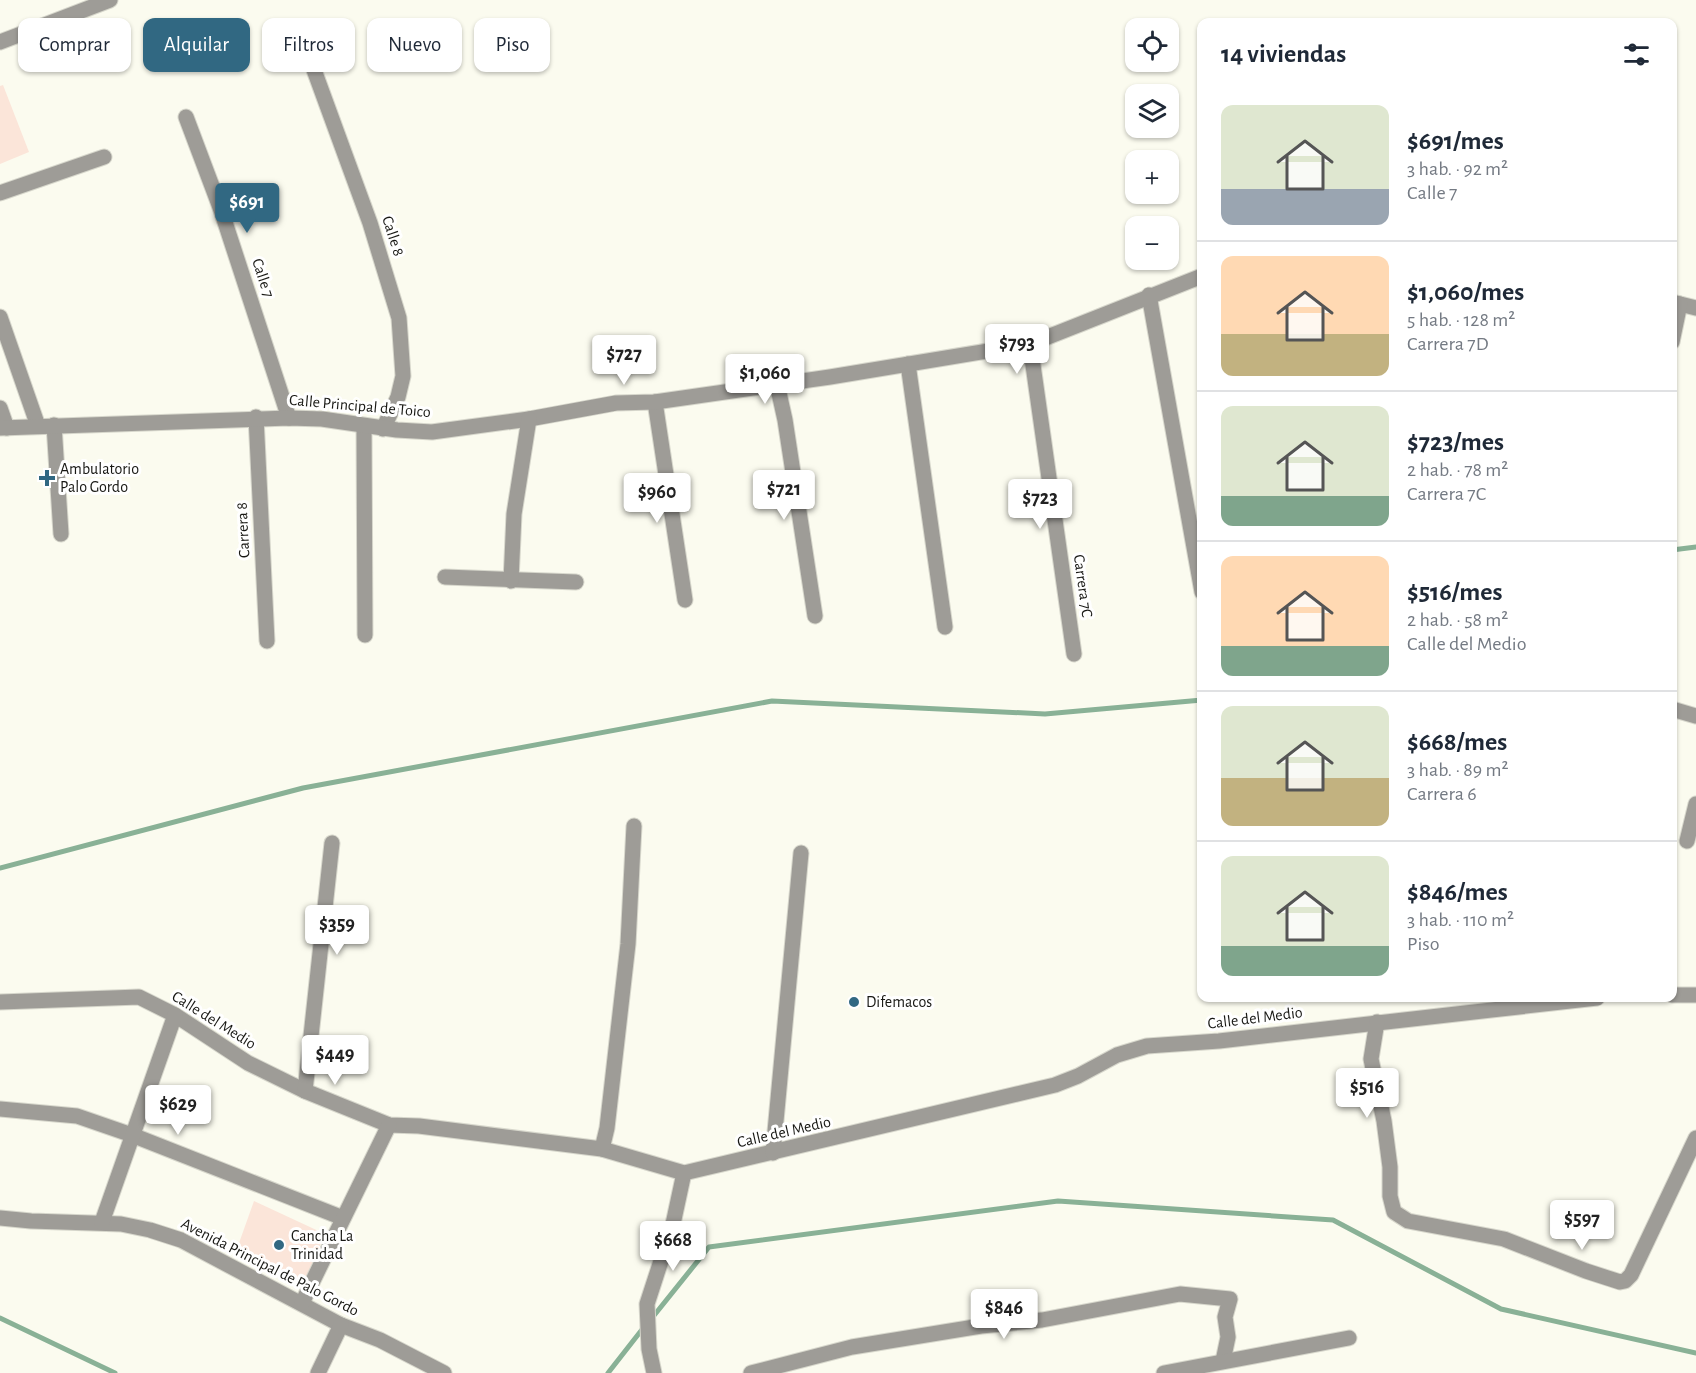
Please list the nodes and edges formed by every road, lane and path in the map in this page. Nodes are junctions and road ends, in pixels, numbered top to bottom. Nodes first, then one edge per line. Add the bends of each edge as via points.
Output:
1 (110, 0) edge
2 (0, 42) edge
3 (315, 72) edge
4 (186, 117) dead end
5 (104, 157) dead end
6 (0, 193) edge
7 (1197, 278) edge
8 (1149, 295) junction
9 (1677, 303) edge
10 (1696, 308) edge
11 (0, 317) edge
12 (1030, 344) junction
13 (908, 364) junction
14 (777, 384) junction
15 (654, 402) junction
16 (0, 408) edge
17 (256, 417) junction
18 (289, 417) junction
19 (529, 419) junction
20 (54, 425) junction
21 (38, 426) junction
22 (364, 426) junction
23 (3, 428) edge
24 (383, 429) junction
25 (61, 534) dead end
26 (1197, 564) edge
27 (445, 577) dead end
28 (511, 580) junction
29 (576, 582) dead end
30 (685, 600) dead end
31 (815, 616) dead end
32 (945, 627) dead end
33 (365, 635) dead end
34 (267, 641) dead end
35 (1074, 654) dead end
36 (1677, 710) edge
37 (1696, 716) edge
38 (1696, 804) edge
39 (634, 826) dead end
40 (1687, 841) dead end
41 (332, 843) dead end
42 (801, 853) dead end
43 (1677, 995) edge
44 (1696, 995) edge
45 (0, 1002) edge
46 (1522, 1002) edge
47 (175, 1015) junction
48 (1377, 1022) junction
49 (305, 1091) junction
50 (0, 1109) edge
51 (389, 1125) junction
52 (132, 1135) junction
53 (1696, 1138) edge
54 (602, 1149) junction
55 (772, 1153) junction
56 (684, 1173) junction
57 (0, 1218) edge
58 (343, 1218) junction
59 (102, 1222) junction
60 (302, 1303) junction
61 (341, 1325) junction
62 (1348, 1338) dead end
63 (1223, 1361) junction
64 (318, 1373) edge
65 (444, 1373) edge
66 (654, 1373) edge
67 (751, 1373) edge
68 (1164, 1373) edge

1 - 2 street
3 - 24 street, Calle 8 via 370,223 399,318 403,376
4 - 18 street, Calle 7
5 - 6 street
7 - 8 street, Calle Principal de Toico
8 - 12 street, Calle Principal de Toico
8 - 26 street
9 - 10 street
11 - 21 street
12 - 13 street, Calle Principal de Toico
12 - 35 street, Carrera 7C
13 - 14 street, Calle Principal de Toico
13 - 32 street
14 - 15 street, Calle Principal de Toico
14 - 31 street
15 - 19 street, Calle Principal de Toico via 616,403
15 - 30 street
16 - 23 street
17 - 18 street, Calle Principal de Toico
17 - 20 street, Calle Principal de Toico
17 - 34 street, Carrera 8
18 - 22 street, Calle Principal de Toico
19 - 24 street, Calle Principal de Toico via 432,432
19 - 28 street via 514,514
20 - 21 street, Calle Principal de Toico
20 - 25 street
21 - 23 street, Calle Principal de Toico
22 - 24 street, Calle Principal de Toico
22 - 33 street
27 - 28 street
28 - 29 street
36 - 37 street
38 - 40 street
39 - 54 street via 628,944
41 - 49 street
42 - 55 street
43 - 44 street
45 - 47 street, Calle del Medio via 139,997
46 - 48 street, Calle del Medio
47 - 49 street, Calle del Medio via 248,1063
47 - 52 street
48 - 53 street via 1371,1059 1384,1121 1392,1206 1394,1212 1408,1221 1504,1239 1586,1271 1625,1281
48 - 55 street, Calle del Medio via 1147,1046 1117,1055 1055,1085
49 - 51 street, Calle del Medio
50 - 52 street via 77,1116
51 - 54 street, Calle del Medio
51 - 58 street
52 - 58 street
52 - 59 street
54 - 56 street, Calle del Medio
55 - 56 street, Calle del Medio
56 - 66 street via 673,1224 647,1304
57 - 59 street, Avenida Principal de Palo Gordo
58 - 60 street
59 - 60 street, Avenida Principal de Palo Gordo via 182,1240
60 - 61 street, Avenida Principal de Palo Gordo
61 - 64 street
61 - 65 street, Avenida Principal de Palo Gordo
62 - 63 street
63 - 67 street via 1230,1299 1180,1294 1042,1320 852,1347
63 - 68 street

